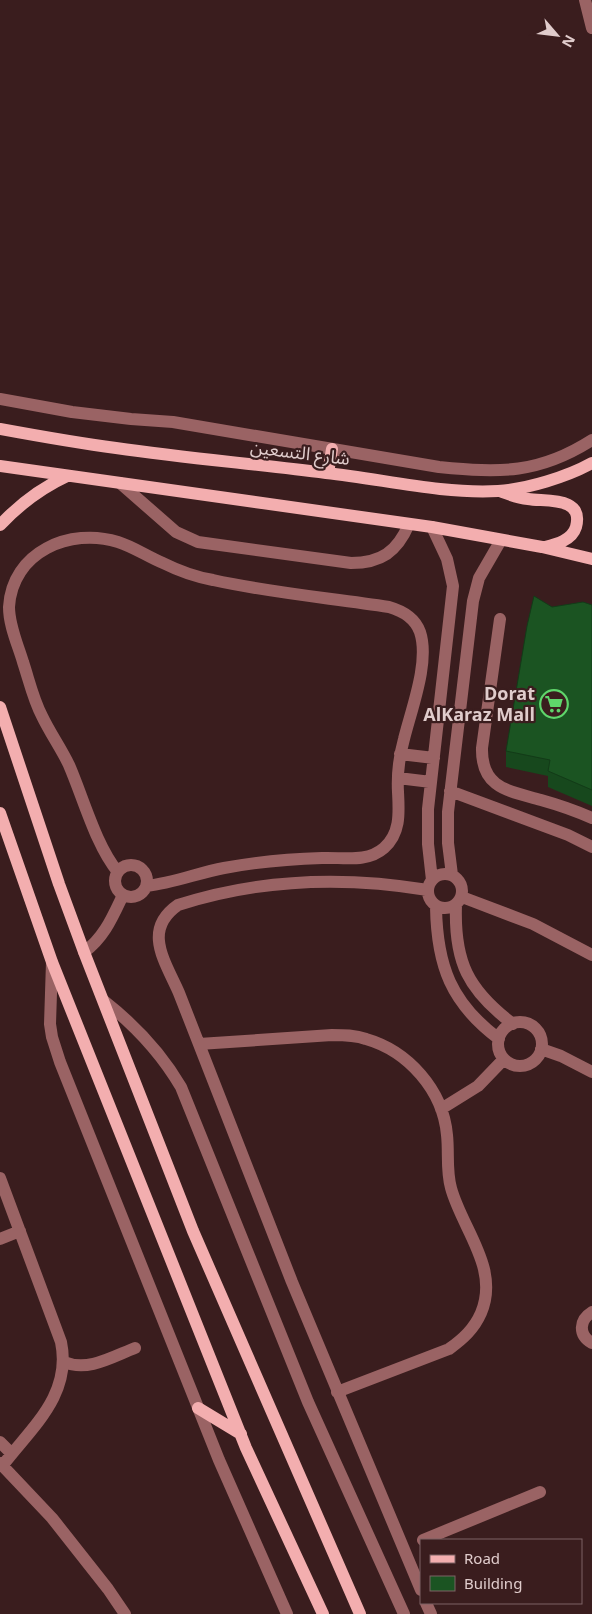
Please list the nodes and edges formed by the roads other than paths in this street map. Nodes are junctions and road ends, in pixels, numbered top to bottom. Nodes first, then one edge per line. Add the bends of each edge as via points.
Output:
1 (585, 0) edge
2 (592, 28) edge
3 (0, 399) edge
4 (0, 429) edge
5 (592, 440) edge
6 (332, 449) junction
7 (592, 463) edge
8 (0, 466) edge
9 (328, 473) junction
10 (67, 476) junction
11 (120, 483) junction
12 (499, 491) junction
13 (409, 524) junction
14 (0, 525) edge
15 (432, 527) junction
16 (501, 540) junction
17 (542, 547) junction
18 (592, 559) edge
19 (500, 619) dead end
20 (0, 707) edge
21 (400, 754) junction
22 (434, 758) junction
23 (398, 778) junction
24 (431, 782) junction
25 (450, 791) junction
26 (0, 813) edge
27 (592, 818) edge
28 (592, 847) edge
29 (118, 872) junction
30 (452, 875) junction
31 (430, 885) junction
32 (146, 886) junction
33 (123, 895) junction
34 (459, 901) junction
35 (436, 907) junction
36 (84, 952) junction
37 (592, 955) edge
38 (52, 962) junction
39 (104, 1001) junction
40 (513, 1024) junction
41 (499, 1039) junction
42 (199, 1044) junction
43 (542, 1049) junction
44 (504, 1060) junction
45 (592, 1072) edge
46 (441, 1109) junction
47 (0, 1178) edge
48 (20, 1231) junction
49 (0, 1240) edge
50 (592, 1312) edge
51 (592, 1343) edge
52 (135, 1348) dead end
53 (64, 1362) junction
54 (337, 1392) junction
55 (198, 1408) junction
56 (241, 1434) junction
57 (0, 1442) edge
58 (12, 1454) junction
59 (2, 1464) edge
60 (540, 1492) dead end
61 (427, 1539) edge
62 (420, 1542) edge
63 (403, 1549) junction
64 (420, 1588) edge
65 (125, 1614) edge
66 (287, 1614) edge
67 (323, 1614) edge
68 (360, 1614) edge
69 (404, 1614) edge

1 - 2 street
3 - 6 street via 92,414 173,422
4 - 9 main road, شارع التسعين via 115,448
5 - 6 street via 551,461 496,471 439,466
6 - 9 main road
7 - 12 main road, شارع التسعين via 554,479
8 - 10 main road
9 - 12 main road, شارع التسعين via 409,486
10 - 11 main road
10 - 14 main road via 31,497
11 - 13 main road
11 - 13 street via 176,532 198,542 364,563 376,560 397,546
12 - 17 main road via 570,506 577,521 575,530 564,541
13 - 15 main road
15 - 16 main road
15 - 22 street via 447,558 453,586
16 - 17 main road
16 - 25 street via 479,578 474,595
17 - 18 main road
19 - 27 street via 482,748 487,774 507,791
20 - 36 main road
21 - 22 street
21 - 23 street
21 - 29 street via 417,692 422,659 420,632 404,612 211,580 105,539 74,539 53,545 33,556 15,580 10,595 11,625 39,711 69,765 106,856
22 - 24 street
23 - 24 street
23 - 32 street via 397,828 388,844 373,855 248,864
24 - 31 street via 427,827
25 - 28 street
25 - 30 street via 447,827
26 - 38 main road
29 - 32 street via 124,866 138,866 147,878
29 - 33 street via 116,884
30 - 31 street via 438,876
30 - 34 street via 461,884
31 - 35 street via 428,896
31 - 42 street via 278,883 178,905 169,911 159,929 160,950
32 - 33 street via 137,896
33 - 36 street via 104,931
34 - 35 street via 443,909
34 - 37 street via 533,924
34 - 40 street via 456,936 466,972 488,1004
35 - 41 street via 437,940 453,989 473,1017
36 - 39 main road
38 - 55 street via 50,1024 60,1062
38 - 56 main road
39 - 68 main road via 193,1230
39 - 69 street via 148,1040 181,1088 308,1402
40 - 41 street
40 - 43 street via 520,1022 532,1026 540,1036
41 - 44 street via 498,1046
42 - 46 street via 332,1035 365,1038 407,1061 427,1083
42 - 54 street
43 - 44 street via 529,1064 516,1066
43 - 45 street
44 - 46 street via 478,1086
46 - 54 street via 447,1134 450,1186 484,1266 487,1287 484,1307 470,1332 449,1348
47 - 48 street
48 - 49 street
48 - 53 street via 61,1342
50 - 51 street via 583,1320 582,1326 585,1338
52 - 53 street via 84,1366
53 - 58 street via 61,1382 48,1408
54 - 63 street
55 - 56 main road
55 - 66 street
56 - 67 main road
57 - 58 street
58 - 59 street
59 - 65 street via 52,1518
60 - 61 street
62 - 63 street
63 - 64 street

